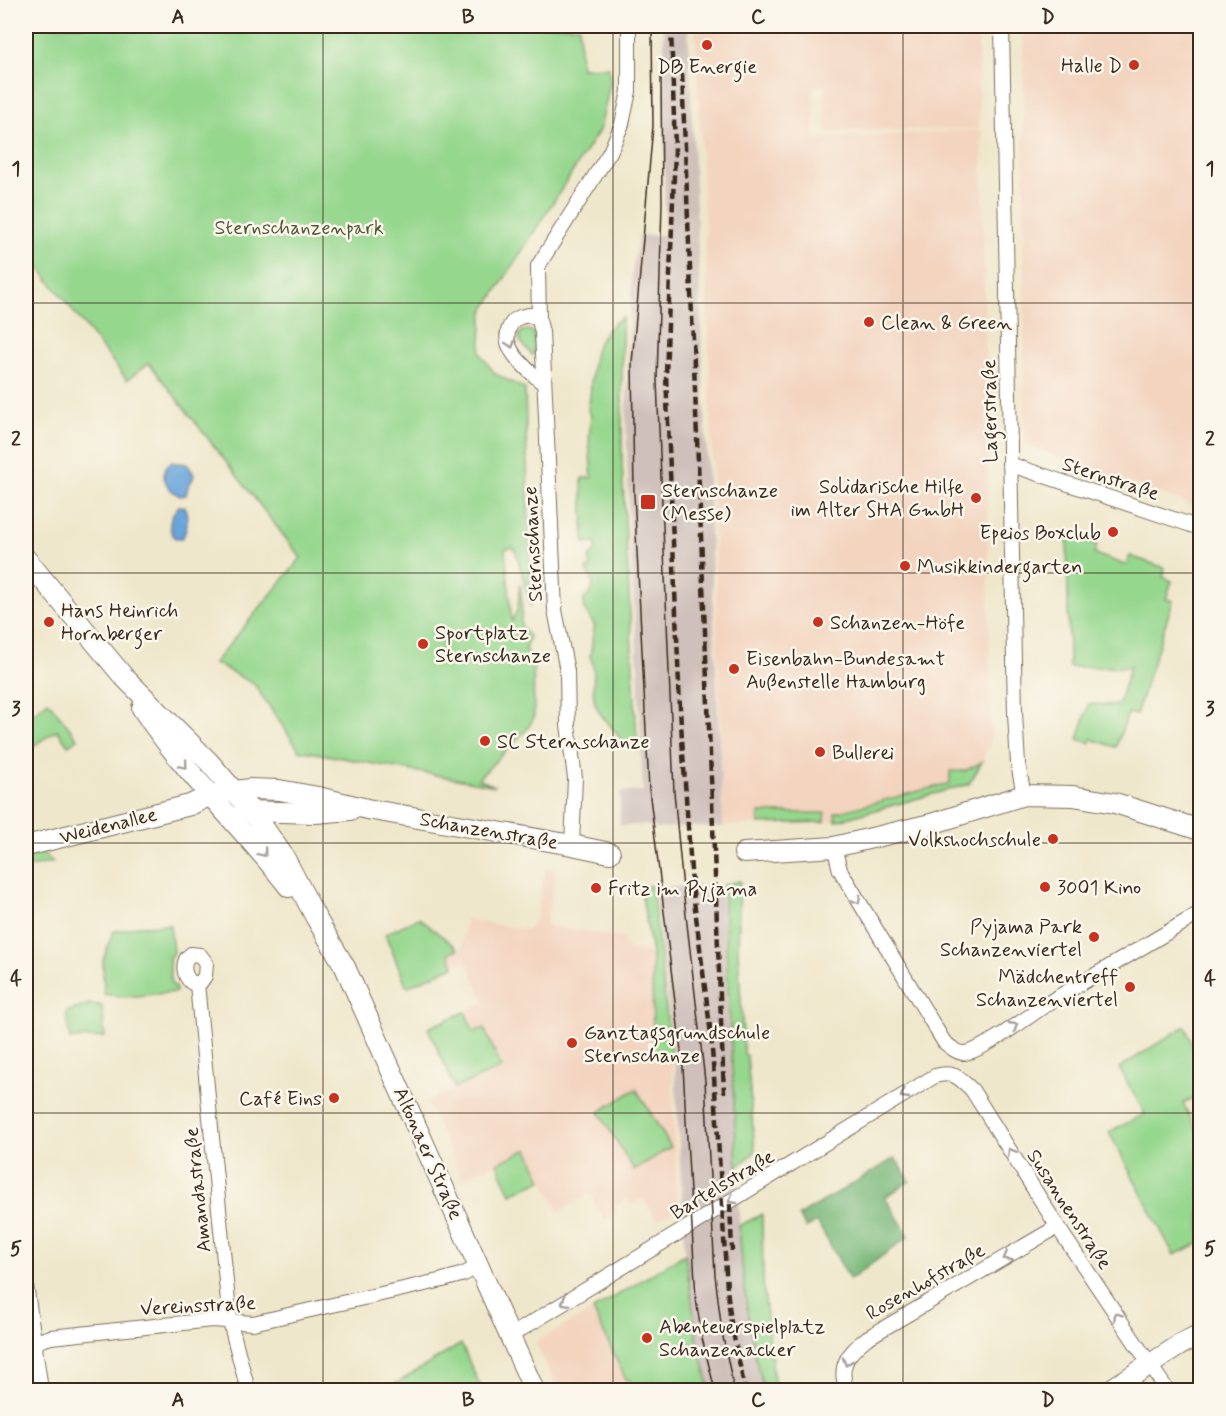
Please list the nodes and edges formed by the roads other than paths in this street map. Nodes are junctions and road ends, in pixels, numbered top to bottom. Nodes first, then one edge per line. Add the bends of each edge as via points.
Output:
1 (629, 26) edge
2 (1002, 26) edge
3 (539, 320) junction
4 (544, 384) junction
5 (1009, 464) junction
6 (1200, 528) edge
7 (26, 559) edge
8 (123, 676) junction
9 (214, 768) junction
10 (279, 790) junction
11 (234, 791) junction
12 (211, 795) junction
13 (1023, 795) junction
14 (190, 805) junction
15 (367, 809) junction
16 (224, 810) junction
17 (251, 811) junction
18 (1200, 830) edge
19 (572, 845) junction
20 (26, 846) edge
21 (834, 847) junction
22 (610, 853) dead end
23 (744, 853) dead end
24 (1200, 913) edge
25 (316, 918) junction
26 (197, 984) dead end
27 (957, 1075) joint
28 (1057, 1227) junction
29 (479, 1266) junction
30 (26, 1284) edge
31 (230, 1322) junction
32 (1200, 1334) edge
33 (510, 1336) junction
34 (30, 1348) edge
35 (1149, 1365) junction
36 (41, 1390) edge
37 (248, 1390) edge
38 (534, 1390) edge
39 (847, 1390) edge
40 (1110, 1390) edge
41 (1167, 1390) edge

1 - 3 street, Sternschanze via 629,91 622,124 610,152 538,266
2 - 5 street, Lagerstraße
3 - 4 street, Sternschanze
3 -> 4 street via 530,315 517,318 509,328 508,343 520,362
4 - 19 street, Sternschanze via 556,625 566,663 575,778
5 - 6 street, Sternstraße
5 - 13 street, Lagerstraße via 1015,714
7 - 8 street
8 - 9 street, Altonaer Straße
8 -> 12 street, Altonaer Straße via 164,739
9 - 10 street
9 - 11 street, Altonaer Straße
10 - 11 street, Schanzenstraße
10 - 15 street, Schanzenstraße
11 - 12 street, Weidenallee
11 - 17 street, Altonaer Straße
12 - 14 street, Weidenallee
12 - 16 street, Altonaer Straße
13 - 18 street via 1073,796 1115,803
13 - 21 street via 931,824
14 - 16 street, Weidenallee
14 - 20 street, Weidenallee
15 - 17 street, Schanzenstraße via 316,813
15 - 19 street, Schanzenstraße
16 - 17 street, Schanzenstraße
16 -> 25 street, Altonaer Straße
17 - 25 street, Altonaer Straße via 284,857
19 - 22 street, Schanzenstraße
21 - 23 street
21 -> 24 street via 840,870 944,1042 963,1053 980,1048
25 - 29 street, Altonaer Straße via 345,967
26 - 31 street, Amandastraße
28 -> 27 street, Susannenstraße via 972,1090
27 -> 33 street, Bartelsstraße via 935,1076
35 -> 28 street, Susannenstraße
28 -> 39 street, Rosenhofstraße via 851,1350 844,1366
29 - 31 street, Vereinsstraße via 443,1280 256,1323
29 - 33 street, Altonaer Straße
30 - 34 street
31 - 34 street, Vereinsstraße via 212,1320 51,1336
31 - 37 street, Amandastraße
32 - 35 street
33 - 38 street, Altonaer Straße
34 - 36 street
35 - 40 street
35 - 41 street, Susannenstraße

